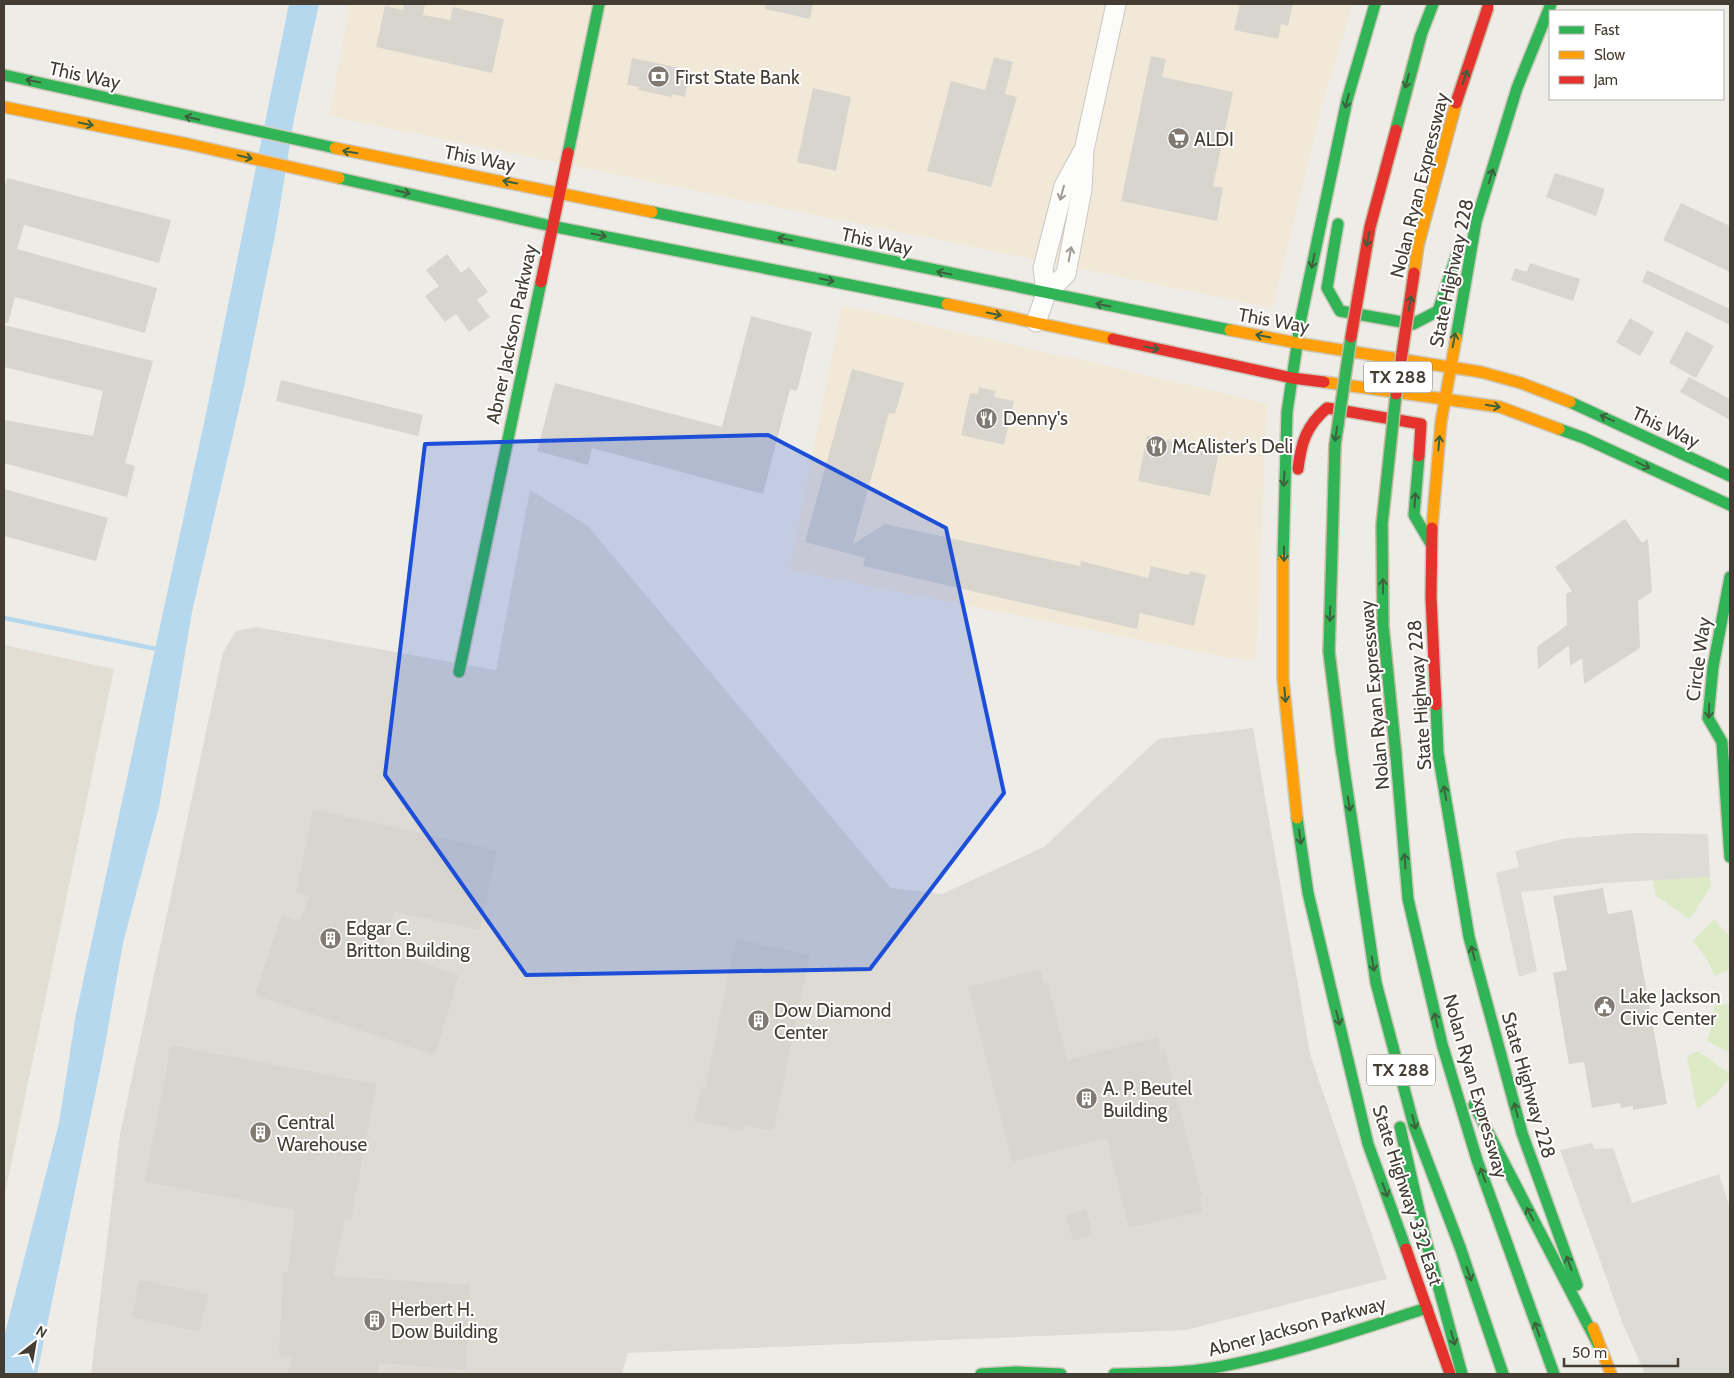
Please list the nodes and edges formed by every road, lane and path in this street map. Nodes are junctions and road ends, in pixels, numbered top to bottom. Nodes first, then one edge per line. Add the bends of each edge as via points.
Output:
1 (599, 4) edge
2 (1116, 4) edge
3 (1376, 4) edge
4 (1433, 4) edge
5 (1551, 4) edge
6 (1489, 5) edge
7 (4, 75) edge
8 (4, 107) edge
9 (1330, 180) junction
10 (558, 192) junction
11 (1339, 194) dead end
12 (1341, 210) dead end
13 (1476, 222) junction
14 (551, 226) junction
15 (741, 230) junction
16 (737, 253) junction
17 (1046, 294) junction
18 (1036, 322) junction
19 (1297, 343) junction
20 (1449, 367) junction
21 (1292, 378) junction
22 (1444, 400) junction
23 (1730, 476) edge
24 (1730, 505) edge
25 (1283, 506) junction
26 (1431, 544) junction
27 (1730, 577) edge
28 (459, 672) dead end
29 (1730, 733) edge
30 (1722, 742) junction
31 (1730, 857) edge
32 (1376, 983) junction
33 (1442, 1044) junction
34 (1392, 1087) dead end
35 (1397, 1115) dead end
36 (1427, 1308) junction
37 (1601, 1350) junction
38 (981, 1374) edge
39 (1061, 1374) edge
40 (1114, 1374) edge
41 (1450, 1374) edge
42 (1462, 1374) edge
43 (1503, 1374) edge
44 (1554, 1374) edge
45 (1611, 1374) edge

1 - 10 main road, Abner Jackson Parkway
2 - 17 street via 1084,150 1082,189 1066,274
3 -> 9 main road via 1356,66
4 -> 32 main road, Nolan Ryan Expressway / TX 288, bridge via 1409,75 1370,227 1335,445 1329,652
13 -> 5 main road, State Highway 228 via 1517,88
33 -> 6 main road, Nolan Ryan Expressway / TX 288, bridge via 1408,899 1383,626 1382,524 1391,425 1418,245 1448,127
10 -> 7 main road, This Way via 347,151
8 -> 14 main road via 188,144
9 - 11 main road
9 -> 19 main road
10 - 14 main road, Abner Jackson Parkway
10 - 15 main road, This Way
12 - 13 main road via 1327,288 1340,311 1413,324 1438,311 1464,233
20 -> 13 main road, State Highway 228
14 -> 16 main road
14 - 28 main road, Abner Jackson Parkway
15 - 16 main road
17 -> 15 main road, This Way
16 -> 18 main road
17 - 18 street
19 -> 17 main road, This Way
18 -> 21 main road
19 - 20 main road, This Way
19 - 21 main road
20 - 22 main road, State Highway 228
23 -> 20 main road, This Way via 1553,395 1481,372
21 - 22 main road
21 -> 25 main road via 1287,412
22 -> 24 main road via 1500,407 1567,431
26 -> 22 main road, State Highway 228
26 -> 25 main road via 1414,515 1421,424 1327,408 1311,420 1301,440 1296,490
25 -> 36 main road, State Highway 332 East via 1283,679 1293,789 1308,893 1368,1144
37 -> 26 main road, State Highway 228 via 1522,1133 1469,937 1438,753
27 -> 30 main road, Circle Way via 1713,667 1708,718
29 - 30 main road
30 - 31 main road, Circle Way
32 - 34 main road
32 -> 43 main road, Nolan Ryan Expressway / TX 288 via 1414,1126
37 -> 33 main road
44 -> 33 main road, Nolan Ryan Expressway / TX 288 via 1478,1160
35 -> 42 main road via 1425,1237
36 - 40 main road, Abner Jackson Parkway via 1297,1348 1216,1368 1172,1374
36 - 41 main road, State Highway 332 East
37 - 45 main road, State Highway 228
38 - 39 main road

